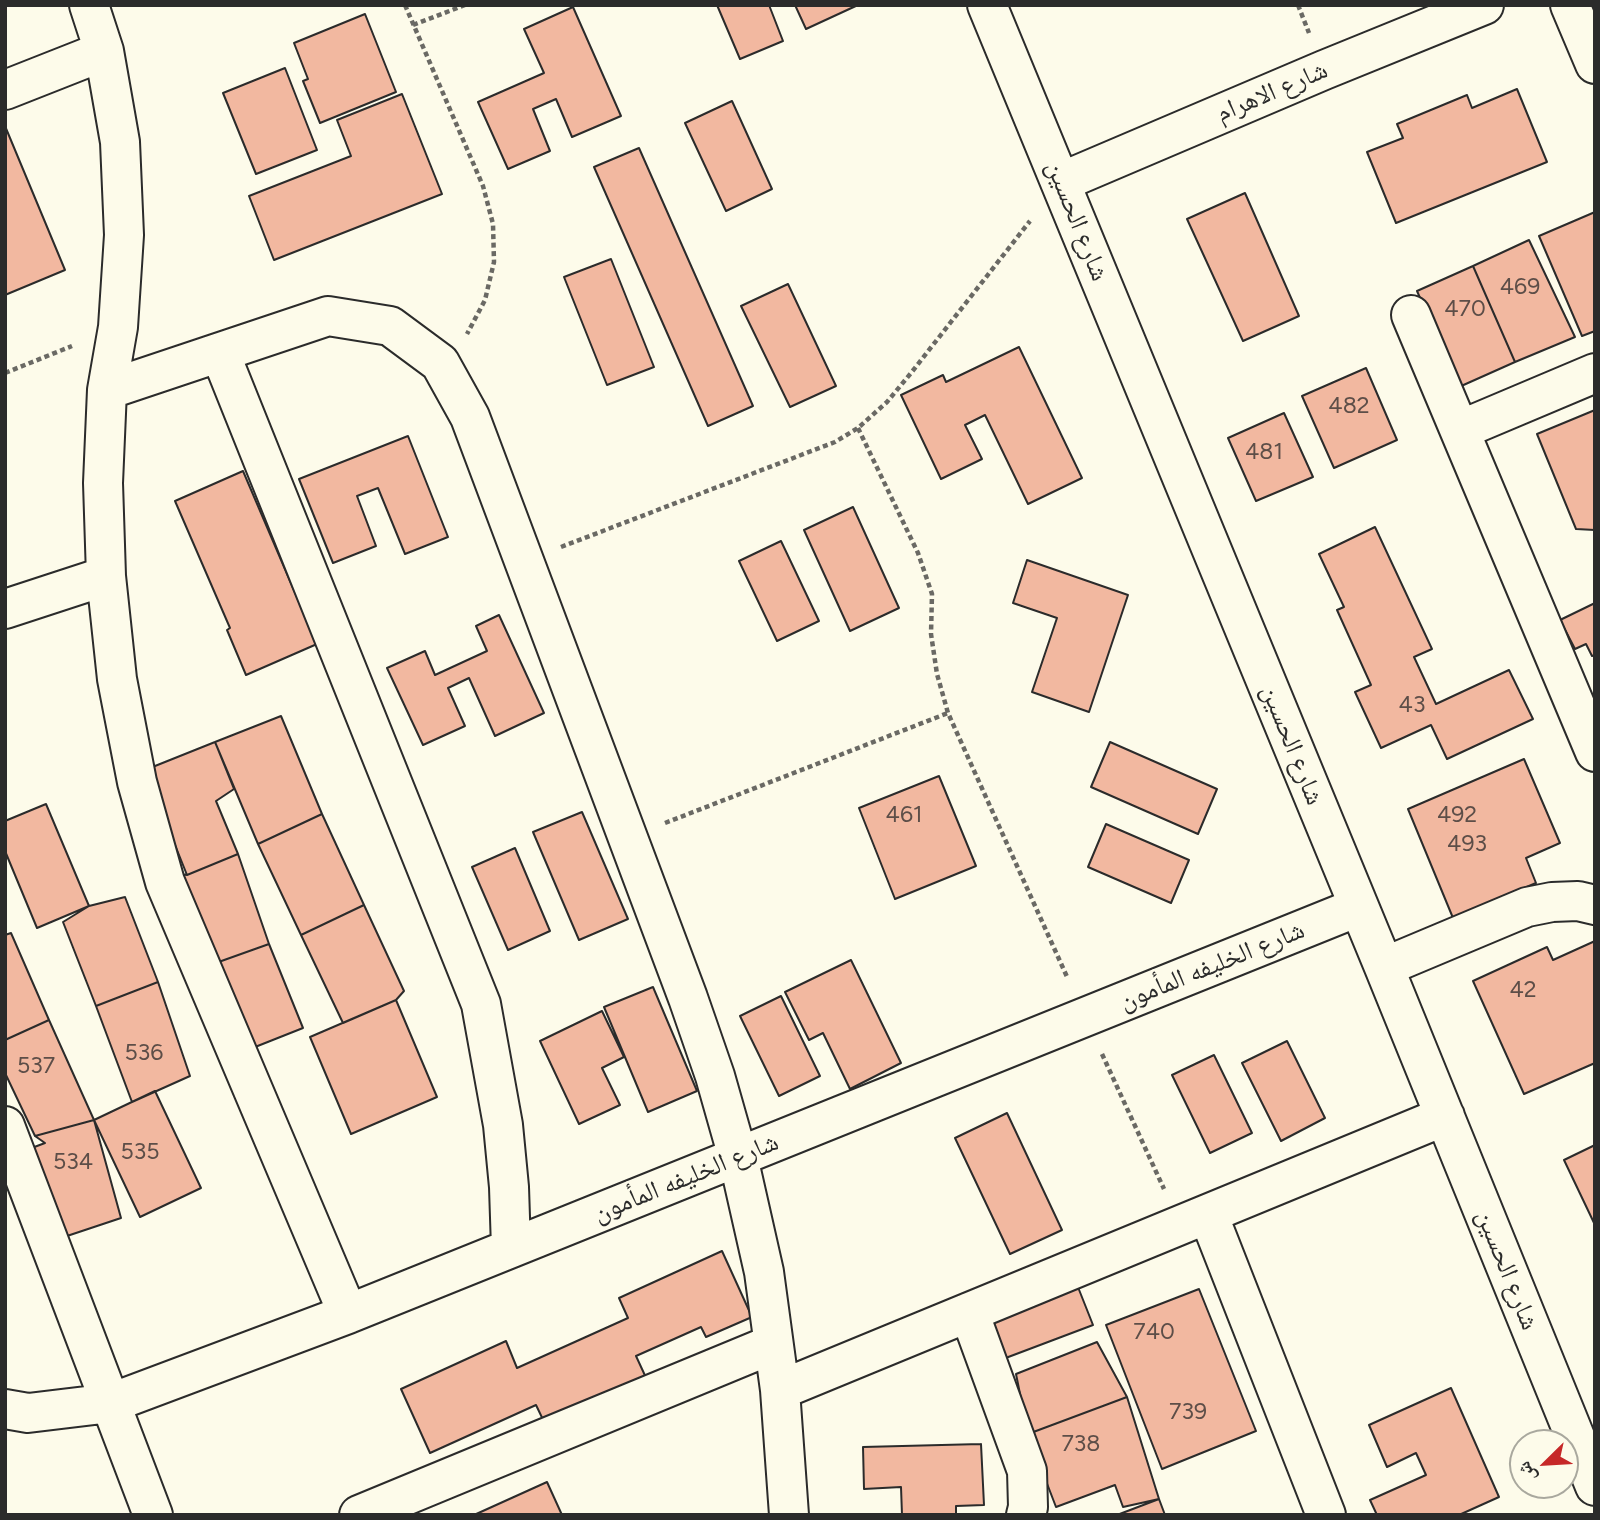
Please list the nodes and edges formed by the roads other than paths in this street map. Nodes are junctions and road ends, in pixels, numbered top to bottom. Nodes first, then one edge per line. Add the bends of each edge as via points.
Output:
1 (89, 5) edge
2 (987, 5) edge
3 (1484, 5) edge
4 (1570, 5) edge
5 (104, 51) junction
6 (1595, 64) edge
7 (5, 90) edge
8 (1061, 182) junction
9 (1411, 315) dead end
10 (220, 354) junction
11 (1595, 373) edge
12 (107, 390) junction
13 (1460, 430) junction
14 (106, 576) junction
15 (5, 609) edge
16 (1595, 752) edge
17 (1595, 905) edge
18 (1358, 907) junction
19 (1384, 968) junction
20 (1445, 1116) junction
21 (5, 1126) edge
22 (738, 1157) junction
23 (1194, 1220) junction
24 (512, 1248) junction
25 (969, 1312) junction
26 (348, 1314) junction
27 (773, 1344) junction
28 (780, 1390) junction
29 (111, 1403) junction
30 (5, 1409) edge
31 (1595, 1486) edge
32 (417, 1504) edge
33 (153, 1515) edge
34 (359, 1515) edge
35 (789, 1515) edge
36 (1026, 1515) edge
37 (1326, 1515) edge

1 - 5 street
2 - 8 street, شارع الحسين
3 - 8 street, شارع الاهرام
4 - 6 street
5 - 7 street
5 - 12 street via 120,156 124,235 118,327
8 - 18 street, شارع الحسين
9 - 13 street
10 - 12 street
10 - 22 street via 328,316 390,326 440,363 470,417 525,561 688,998
10 - 24 street via 481,1004 503,1125
11 - 13 street
12 - 14 street
13 - 16 street
14 - 15 street
14 - 26 street via 122,705 137,782 165,882
17 - 19 street via 1578,901 1527,907
18 - 19 street, شارع الحسين
18 - 22 street, شارع الخليفه المأمون
19 - 20 street, شارع الحسين
20 - 23 street
20 - 31 street, شارع الحسين
21 - 29 street
22 - 24 street, شارع الخليفه المأمون
22 - 27 street via 764,1272
23 - 25 street
23 - 37 street
24 - 26 street, شارع الخليفه المأمون
25 - 28 street
25 - 36 street via 1027,1471
26 - 29 street, شارع الخليفه المأمون
27 - 28 street
27 - 32 street
28 - 35 street
29 - 30 street, شارع الخليفه المأمون via 29,1413
29 - 33 street
32 - 34 street

